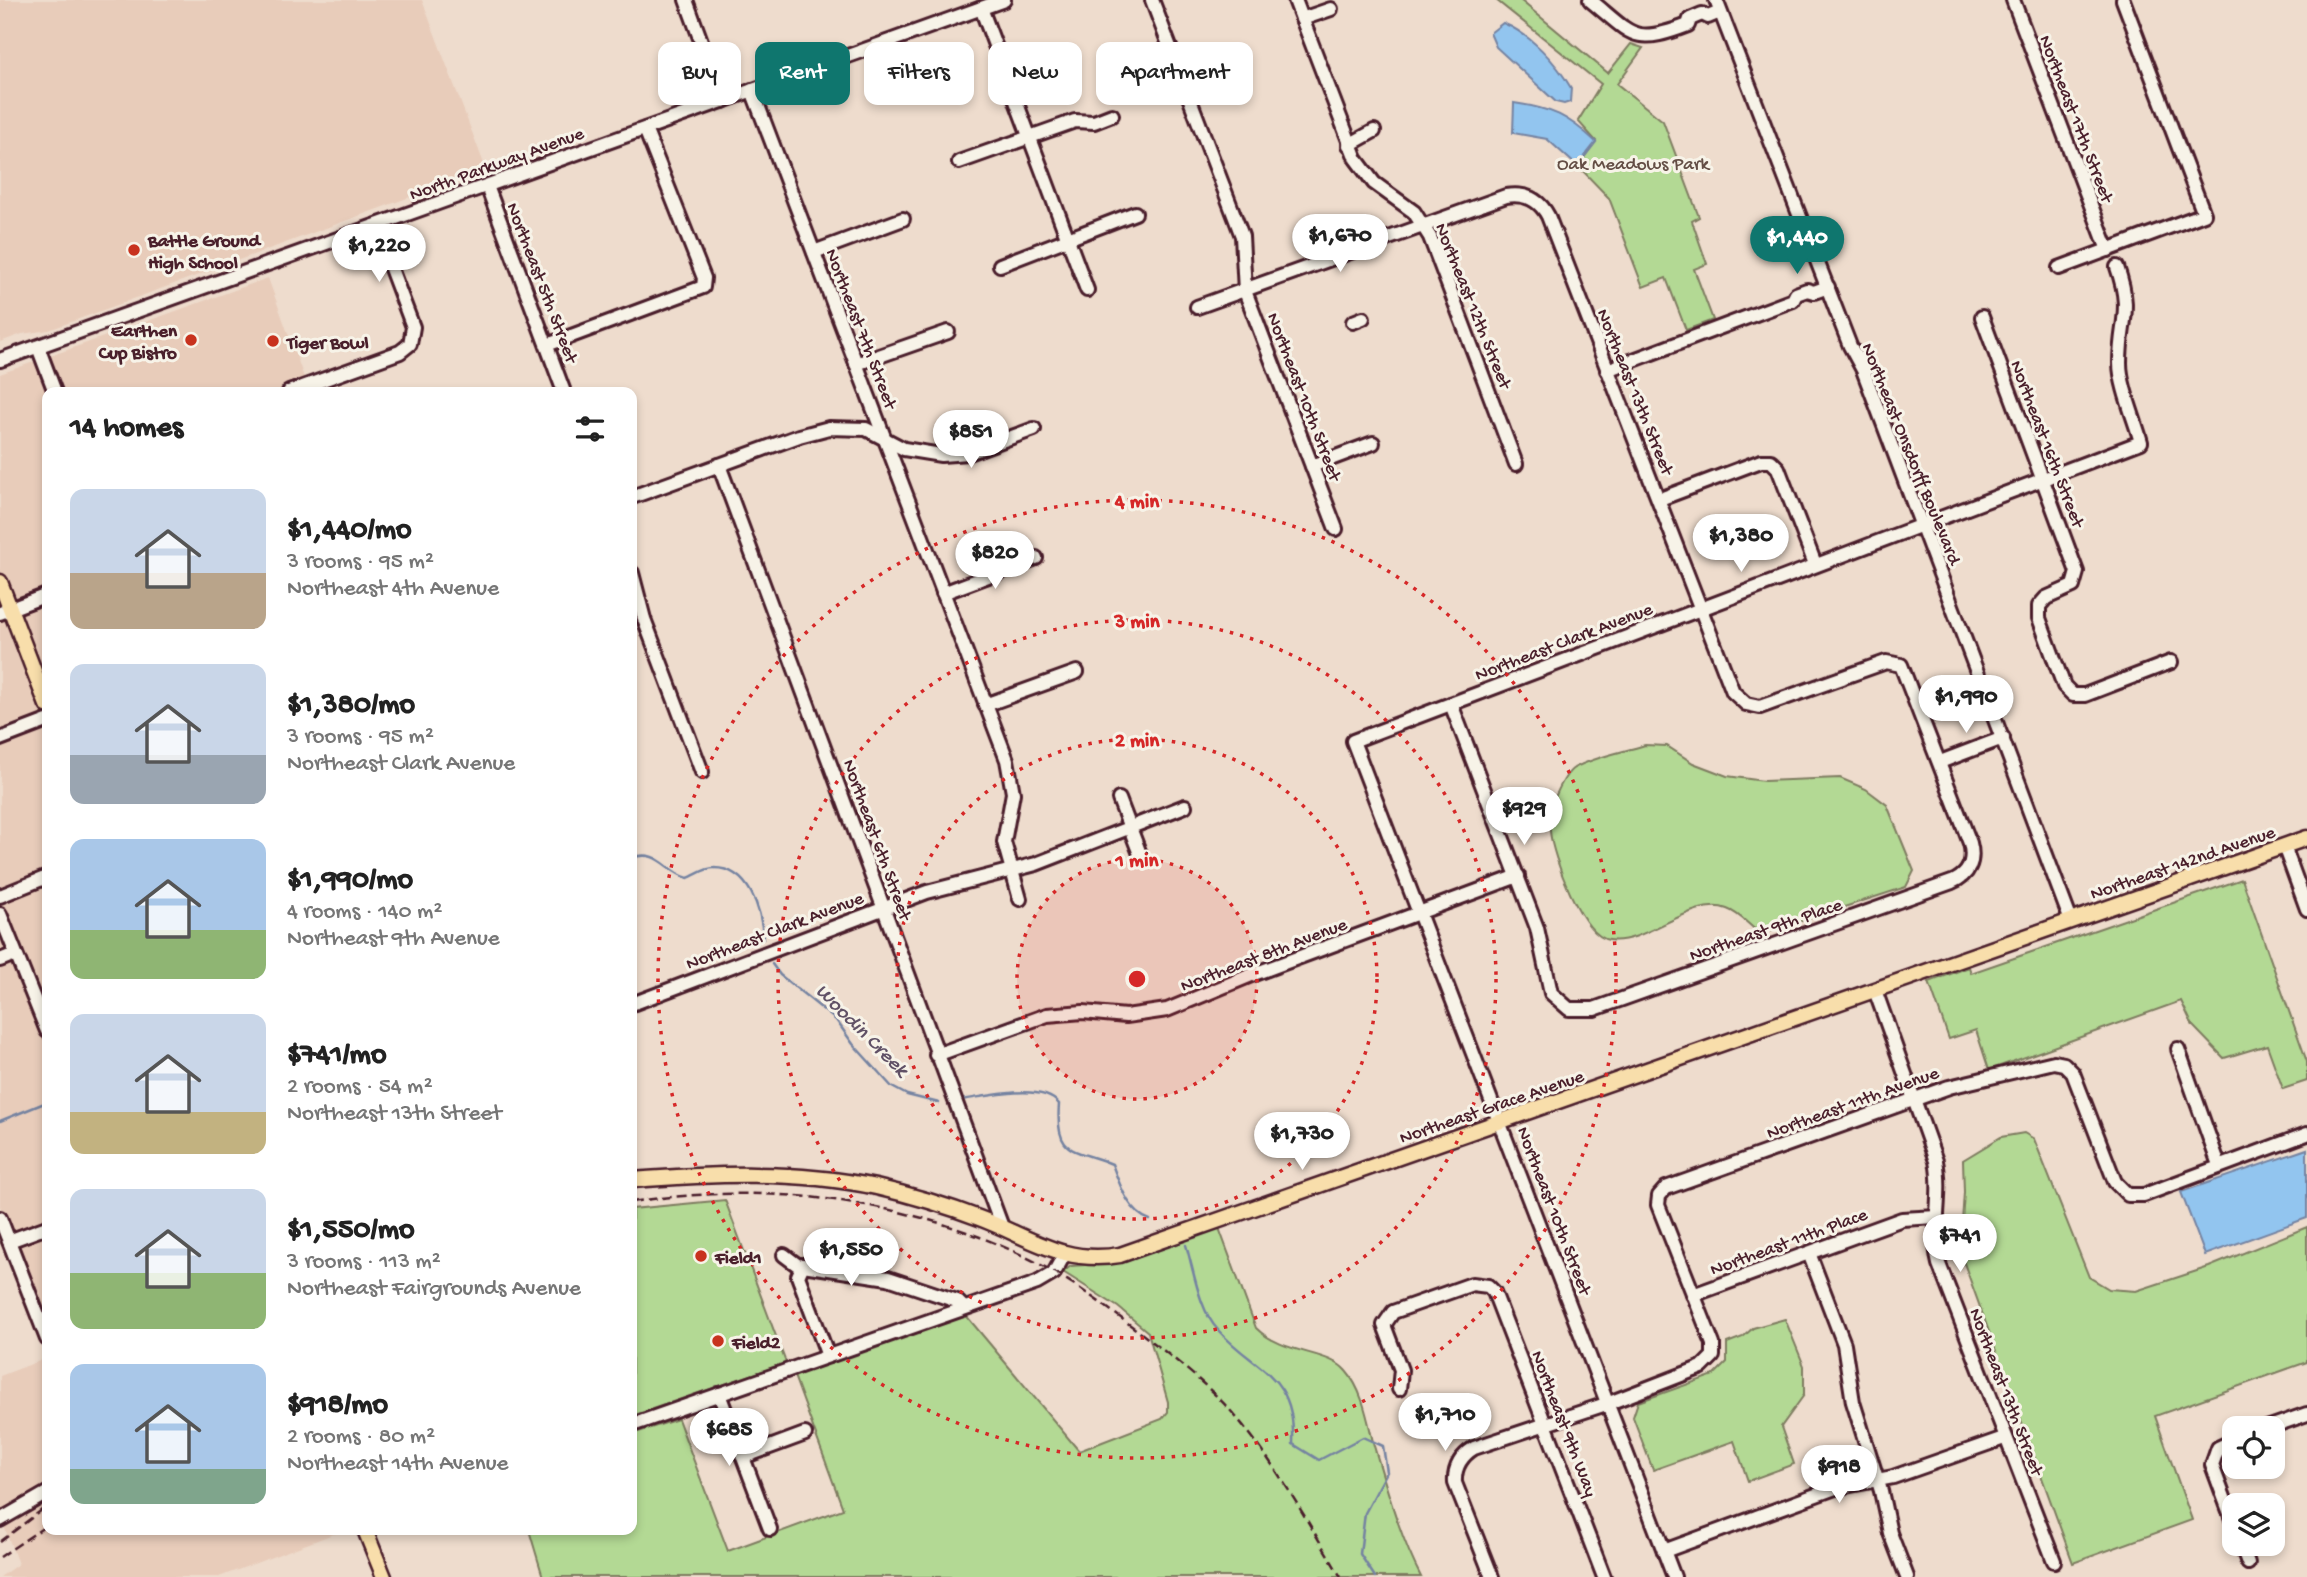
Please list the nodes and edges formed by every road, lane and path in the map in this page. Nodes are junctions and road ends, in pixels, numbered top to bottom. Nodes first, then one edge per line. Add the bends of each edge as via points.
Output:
1 (687, 0) edge
2 (1004, 0) edge
3 (1152, 0) edge
4 (1295, 0) edge
5 (1591, 0) edge
6 (2013, 0) edge
7 (2123, 0) edge
8 (973, 6) edge
9 (1331, 9) dead end
10 (1715, 10) edge
11 (1302, 19) junction
12 (702, 42) edge
13 (752, 90) junction
14 (741, 94) edge
15 (712, 105) edge
16 (1112, 115) dead end
17 (645, 129) junction
18 (1374, 131) dead end
19 (1030, 137) junction
20 (1349, 145) junction
21 (959, 162) dead end
22 (487, 186) junction
23 (1135, 213) dead end
24 (903, 219) dead end
25 (1424, 225) junction
26 (375, 226) junction
27 (1068, 239) junction
28 (2108, 250) junction
29 (814, 252) junction
30 (1000, 265) dead end
31 (2117, 267) dead end
32 (2059, 268) dead end
33 (1828, 287) junction
34 (1087, 290) dead end
35 (1245, 291) junction
36 (1197, 307) dead end
37 (1982, 317) dead end
38 (948, 332) dead end
39 (547, 345) junction
40 (38, 346) junction
41 (0, 360) edge
42 (856, 364) junction
43 (1607, 370) junction
44 (53, 387) edge
45 (303, 387) edge
46 (562, 387) edge
47 (1034, 429) dead end
48 (885, 439) junction
49 (1373, 443) dead end
50 (1516, 464) dead end
51 (719, 465) junction
52 (1312, 466) junction
53 (2041, 478) junction
54 (637, 495) edge
55 (1660, 499) junction
56 (1922, 523) junction
57 (1336, 528) dead end
58 (1036, 558) dead end
59 (1815, 564) junction
60 (0, 582) edge
61 (637, 592) edge
62 (943, 593) junction
63 (42, 597) edge
64 (1700, 607) junction
65 (5, 611) edge
66 (2171, 662) dead end
67 (1077, 672) dead end
68 (42, 694) edge
69 (1451, 704) junction
70 (985, 705) junction
71 (42, 722) edge
72 (0, 738) edge
73 (2003, 738) junction
74 (1353, 741) joint
75 (1940, 762) junction
76 (702, 772) dead end
77 (1119, 799) dead end
78 (1185, 806) dead end
79 (1129, 827) junction
80 (2307, 838) edge
81 (2284, 846) junction
82 (1140, 854) dead end
83 (1010, 871) junction
84 (1518, 876) junction
85 (42, 879) edge
86 (0, 896) edge
87 (1020, 899) dead end
88 (885, 907) junction
89 (2307, 909) edge
90 (0, 914) edge
91 (1419, 914) junction
92 (2071, 921) junction
93 (15, 954) junction
94 (0, 960) edge
95 (1875, 990) junction
96 (637, 1002) edge
97 (42, 1019) edge
98 (2178, 1049) dead end
99 (936, 1055) junction
100 (1913, 1100) junction
101 (1502, 1122) junction
102 (2307, 1134) edge
103 (2219, 1166) junction
104 (637, 1180) edge
105 (1937, 1217) junction
106 (0, 1218) edge
107 (1002, 1227) junction
108 (42, 1229) edge
109 (9, 1241) junction
110 (1809, 1253) junction
111 (784, 1255) dead end
112 (1064, 1255) junction
113 (800, 1267) junction
114 (1693, 1295) junction
115 (964, 1308) junction
116 (42, 1326) edge
117 (828, 1356) junction
118 (1399, 1389) dead end
119 (719, 1394) junction
120 (1609, 1403) junction
121 (2307, 1413) edge
122 (2285, 1421) edge
123 (637, 1423) edge
124 (1546, 1423) junction
125 (805, 1434) dead end
126 (2004, 1438) junction
127 (2222, 1446) edge
128 (743, 1457) junction
129 (1877, 1479) junction
130 (2222, 1493) edge
131 (42, 1496) edge
132 (0, 1520) edge
133 (770, 1529) dead end
134 (367, 1535) edge
135 (1664, 1551) junction
136 (2245, 1556) edge
137 (2054, 1562) dead end
138 (2248, 1563) dead end
139 (384, 1577) edge
140 (1492, 1577) edge
141 (1604, 1577) edge
142 (1674, 1577) edge
143 (1907, 1577) edge

1 - 12 street
2 - 8 street, North Parkway Avenue
3 - 35 street, Northeast 10th Street via 1242,236
4 - 11 street, Northeast 12th Street
5 - 10 street via 1630,33 1644,38 1688,24 1693,28 1705,23
6 - 28 street, Northeast 17th Street
7 - 28 street via 2204,214
8 - 13 street, North Parkway Avenue
8 - 19 street
9 - 11 street
10 - 33 street, Northeast Onsdorff Boulevard
11 - 20 street, Northeast 12th Street
13 - 14 street, North Parkway Avenue
13 - 29 street, Northeast 7th Street
15 - 17 street, North Parkway Avenue
16 - 19 street via 1094,122 1075,121
17 - 22 street, North Parkway Avenue
17 - 39 street via 704,278 703,287
18 - 20 street
19 - 21 street
19 - 27 street
20 - 25 street, Northeast 12th Street via 1367,176
22 - 26 street, North Parkway Avenue
22 - 39 street, Northeast 5th Street
23 - 27 street
24 - 29 street
25 - 35 street
25 - 43 street, Northeast 13th Street via 1511,195 1538,202 1548,216
25 - 50 street, Northeast 12th Street
26 - 40 street, North Parkway Avenue
26 - 45 street via 413,327 410,344 400,352
27 - 30 street
27 - 34 street
28 - 32 street
29 - 42 street, Northeast 7th Street
31 - 53 street, Northeast Clark Avenue via 2127,304 2120,366 2141,442
33 - 43 street via 1814,292 1811,299 1793,300
33 - 56 street, Northeast Onsdorff Boulevard
35 - 36 street
35 - 52 street, Northeast 10th Street
37 - 53 street, Northeast 16th Street
38 - 42 street
39 - 46 street, Northeast 5th Street
40 - 41 street, North Parkway Avenue
40 - 44 street
42 - 48 street, Northeast 7th Street
43 - 55 street, Northeast 13th Street
47 - 48 street via 954,455 916,453
48 - 51 street via 859,427 829,428
48 - 62 street, Northeast 7th Street
49 - 52 street
51 - 54 street
51 - 88 street, Northeast 6th Street
52 - 57 street, Northeast 10th Street
53 - 56 street, Northeast Clark Avenue
53 - 66 street, Northeast 16th Street via 2077,572 2070,589 2046,598 2039,606 2039,618 2064,686 2073,695 2085,695
55 - 59 street via 1770,461 1778,468
55 - 64 street, Northeast 13th Street
56 - 59 street, Northeast Clark Avenue
56 - 73 street, Northeast Onsdorff Boulevard
58 - 62 street
59 - 64 street, Northeast Clark Avenue
60 - 65 main road
61 - 76 street
62 - 70 street, Northeast 7th Street
63 - 65 street
64 - 69 street, Northeast Clark Avenue
64 - 75 street, Northeast 13th Street via 1729,685 1746,704 1769,705 1896,662 1904,670
65 - 68 main road
67 - 70 street
69 - 74 street, Northeast Clark Avenue
69 - 84 street
70 - 83 street, Northeast 7th Street via 1013,784 1004,842
71 - 72 street
73 - 75 street
73 - 92 street, Northeast Onsdorff Boulevard
74 - 91 street, Northeast 10th Street
75 - 84 street, Northeast 9th Place via 1972,849 1969,868 1952,882 1588,1010 1569,1009 1551,993 1537,928
77 - 79 street
78 - 79 street, Northeast Clark Avenue
79 - 82 street
79 - 83 street, Northeast Clark Avenue
80 - 81 main road, Northeast 142nd Avenue
81 - 89 street
81 - 92 main road, Northeast 142nd Avenue
83 - 87 street, Northeast 7th Street
83 - 88 street, Northeast Clark Avenue via 945,886
84 - 91 street, Northeast 8th Avenue
85 - 86 street
88 - 96 street, Northeast Clark Avenue
88 - 99 street, Northeast 6th Street
90 - 93 street
91 - 99 street, Northeast 8th Avenue via 1167,1010 1126,1016 1047,1015
91 - 101 street, Northeast 10th Street
92 - 95 main road, Northeast Grace Avenue
93 - 94 street
93 - 97 street
95 - 100 street, Northeast 13th Street
95 - 101 main road, Northeast Grace Avenue
98 - 103 street
99 - 107 street, Northeast 6th Street
100 - 103 street, Northeast 11th Avenue via 1972,1080 2054,1062 2064,1064 2073,1073 2115,1182 2124,1194 2144,1195
100 - 105 street, Northeast 13th Street via 1936,1161
100 - 114 street, Northeast 11th Avenue via 1670,1186 1660,1196 1660,1210
101 - 112 main road, Northeast Grace Avenue via 1120,1255
101 - 120 street, Northeast 10th Street
102 - 103 street
104 - 107 main road, Northeast Grace Avenue via 747,1174 822,1179 925,1199
105 - 110 street, Northeast 11th Place via 1908,1217
105 - 126 street, Northeast 13th Street via 1939,1264
106 - 109 street
107 - 112 main road, Northeast Grace Avenue
108 - 109 street
109 - 116 street
110 - 114 street, Northeast 11th Place
110 - 129 street via 1844,1344 1853,1402
111 - 113 street
112 - 115 street via 1054,1273 1037,1283
113 - 115 street via 810,1264 888,1278 957,1301
113 - 117 street via 798,1276
114 - 120 street via 1713,1344 1711,1359 1702,1367
115 - 117 street
117 - 119 street
118 - 124 street, Northeast 9th Way via 1401,1370 1384,1325 1388,1317 1472,1284 1488,1286
119 - 123 street
119 - 128 street
120 - 124 street
120 - 135 street, Northeast 10th Street
121 - 122 street
124 - 140 street via 1475,1448 1459,1462 1455,1483
124 - 141 street, Northeast 9th Way
125 - 128 street
126 - 129 street via 1946,1461
126 - 137 street, Northeast 13th Street
127 - 130 street via 2212,1465
128 - 133 street
129 - 135 street via 1835,1488
129 - 143 street
131 - 132 street
134 - 139 main road
135 - 142 street, Northeast 10th Street
136 - 138 street

